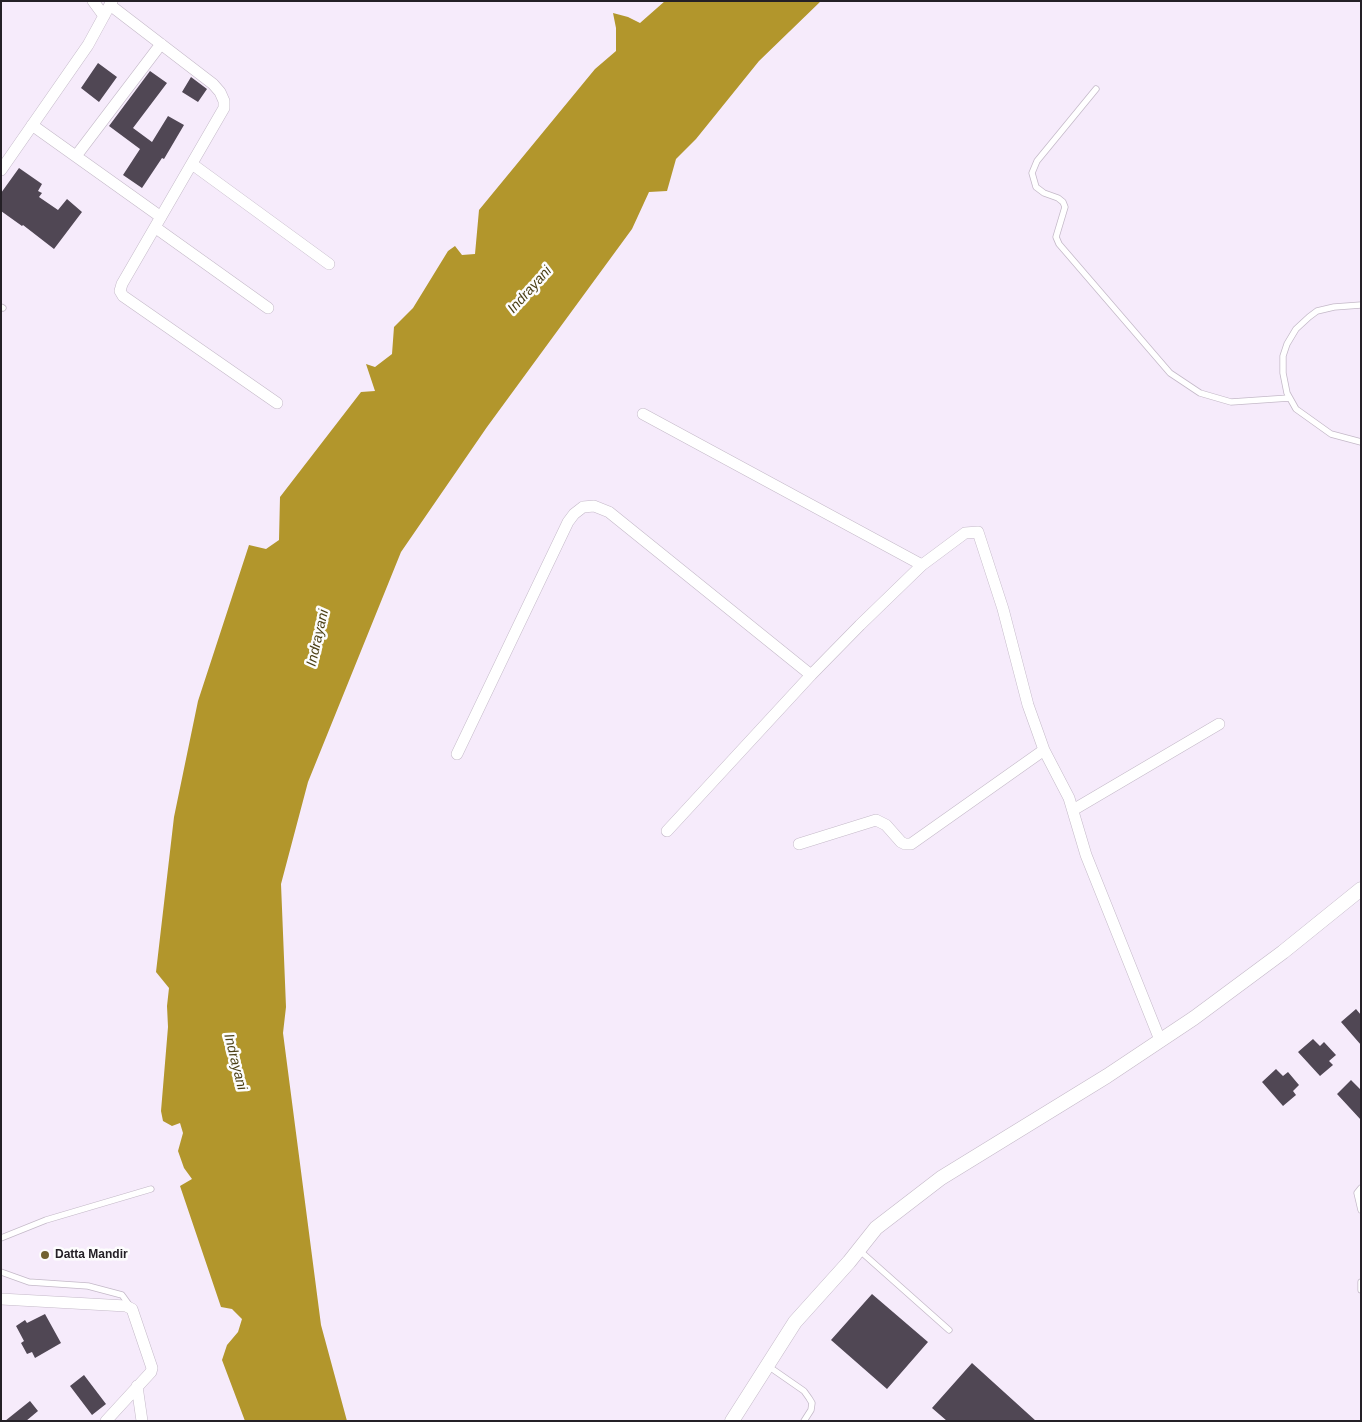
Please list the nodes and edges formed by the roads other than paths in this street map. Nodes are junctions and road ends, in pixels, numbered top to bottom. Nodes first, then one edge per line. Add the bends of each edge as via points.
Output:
1 (93, 1) edge
2 (109, 7) edge
3 (161, 44) junction
4 (1096, 89) dead end
5 (32, 125) junction
6 (76, 156) junction
7 (192, 164) junction
8 (1, 170) edge
9 (161, 217) junction
10 (156, 228) junction
11 (329, 264) dead end
12 (1361, 305) edge
13 (268, 308) dead end
14 (1290, 398) junction
15 (277, 403) dead end
16 (643, 414) dead end
17 (1361, 442) edge
18 (922, 564) junction
19 (811, 675) junction
20 (1219, 724) dead end
21 (1044, 750) junction
22 (457, 754) dead end
23 (1073, 810) junction
24 (667, 831) dead end
25 (799, 844) dead end
26 (1361, 890) edge
27 (1160, 1040) junction
28 (1361, 1188) edge
29 (151, 1189) dead end
30 (1361, 1210) edge
31 (1, 1238) edge
32 (858, 1250) junction
33 (1, 1272) edge
34 (1361, 1282) edge
35 (1361, 1290) edge
36 (1, 1299) edge
37 (132, 1309) junction
38 (949, 1330) dead end
39 (767, 1365) junction
40 (137, 1386) junction
41 (106, 1421) edge
42 (142, 1421) edge
43 (732, 1421) edge
44 (804, 1421) edge

1 - 2 street
2 - 3 street
2 - 5 street via 88,45
3 - 6 street
3 - 7 street via 213,84 224,101 224,108
4 - 14 lane via 1037,161 1032,173 1036,187 1058,198 1065,207 1056,237 1059,244 1170,372 1200,393 1231,402
5 - 6 street
5 - 8 street
6 - 9 street
7 - 9 street
7 - 11 street
9 - 10 street
10 - 13 street
10 - 15 street via 122,284 120,291 123,296
12 - 14 lane via 1317,311 1296,329 1283,356 1283,373
14 - 17 lane via 1296,409 1330,434
16 - 18 street
18 - 19 street
18 - 21 street via 965,533 978,532 1004,609 1028,705
19 - 22 street via 609,512 594,506 583,507 568,522
19 - 24 street
20 - 23 street
21 - 23 street
21 - 25 street via 912,844 901,842 876,820
23 - 27 street via 1086,856
26 - 27 street via 1283,952
27 - 32 street via 941,1178 876,1228
28 - 30 lane via 1357,1193
29 - 31 lane via 46,1220
32 - 38 lane
32 - 39 street via 794,1322
33 - 37 lane via 29,1282 88,1286 122,1295
34 - 35 lane
36 - 37 street via 126,1306
37 - 40 street via 152,1368
39 - 43 street
39 - 44 lane via 809,1398 812,1403
40 - 41 street
40 - 42 street

